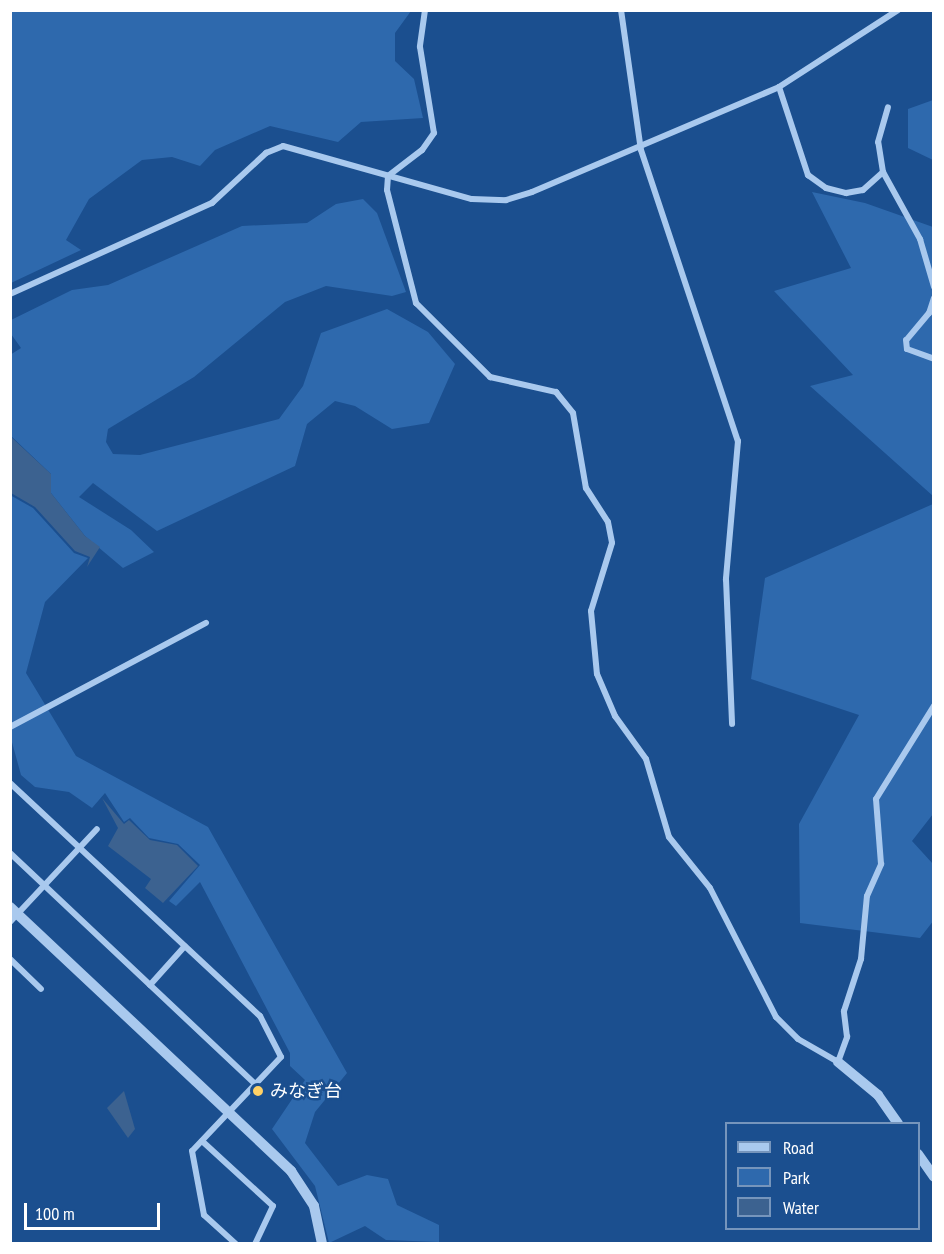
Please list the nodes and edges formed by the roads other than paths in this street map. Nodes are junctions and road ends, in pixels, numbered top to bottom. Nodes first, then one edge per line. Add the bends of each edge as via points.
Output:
1 (425, 10) edge
2 (621, 10) edge
3 (898, 10) edge
4 (779, 87) junction
5 (888, 107) dead end
6 (641, 150) junction
7 (884, 172) junction
8 (388, 176) junction
9 (933, 287) edge
10 (10, 294) edge
11 (933, 298) edge
12 (933, 359) edge
13 (206, 623) dead end
14 (933, 706) edge
15 (732, 724) dead end
16 (10, 727) edge
17 (10, 783) edge
18 (97, 829) dead end
19 (80, 848) junction
20 (10, 853) edge
21 (44, 885) junction
22 (13, 914) edge
23 (185, 946) junction
24 (10, 959) edge
25 (150, 985) junction
26 (41, 988) dead end
27 (838, 1062) junction
28 (255, 1084) junction
29 (229, 1112) junction
30 (897, 1122) edge
31 (202, 1141) junction
32 (920, 1157) edge
33 (933, 1177) edge
34 (236, 1244) edge
35 (255, 1244) edge
36 (322, 1244) edge

1 - 8 street via 420,47 434,133 422,150
2 - 6 street
3 - 4 street
4 - 6 street
4 - 7 street via 808,175 826,188 846,193 863,190
5 - 7 street via 878,142
6 - 8 street via 506,200 472,199
6 - 15 street via 738,441 726,579
7 - 9 street via 920,239
8 - 10 street via 283,146 266,153 212,202
8 - 27 street via 416,303 490,377 556,392 573,413 586,488 608,522 612,543 591,610 597,674 615,716 646,759 669,837 710,888 776,1017 798,1039
11 - 12 street via 929,314 906,340 907,349
13 - 16 street
14 - 27 street via 876,799 881,864 867,896 861,959 844,1011 847,1037
17 - 19 street
18 - 19 street
19 - 21 street
19 - 23 street
20 - 21 street
21 - 22 street
21 - 25 street
22 - 29 street
23 - 25 street
23 - 28 street via 260,1016 281,1057
24 - 26 street
25 - 28 street
27 - 30 street via 878,1095
28 - 29 street
29 - 31 street
29 - 36 street via 302,1184
31 - 34 street via 192,1151 204,1215
31 - 35 street via 273,1206
32 - 33 street

